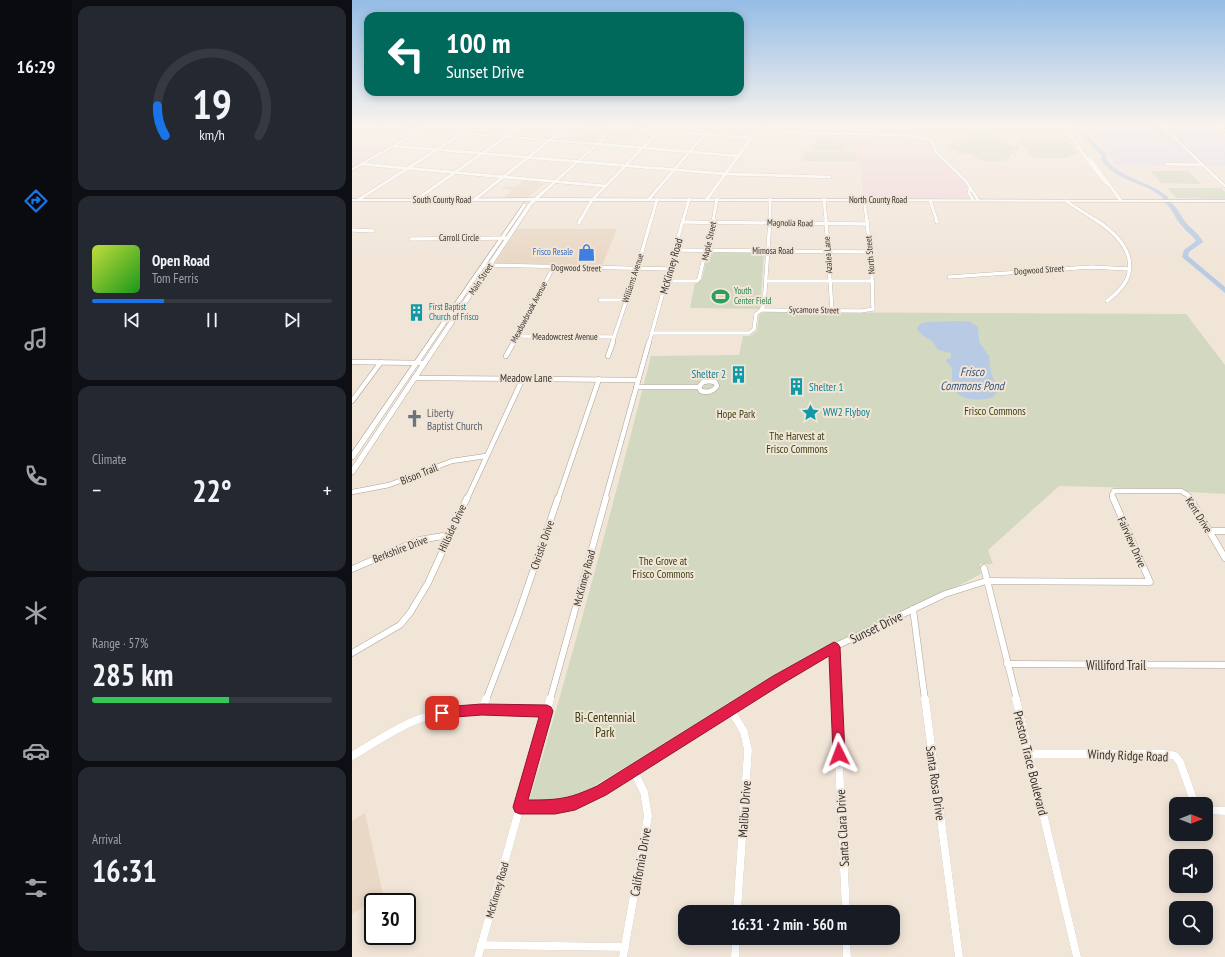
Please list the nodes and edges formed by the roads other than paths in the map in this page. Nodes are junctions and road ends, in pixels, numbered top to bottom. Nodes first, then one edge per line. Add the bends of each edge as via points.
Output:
1 (673, 170) edge
2 (404, 171) edge
3 (427, 171) edge
4 (458, 171) edge
5 (510, 171) edge
6 (562, 171) edge
7 (568, 171) edge
8 (620, 171) edge
9 (682, 171) edge
10 (727, 171) edge
11 (955, 171) edge
12 (1096, 171) edge
13 (1100, 171) edge
14 (1209, 171) edge
15 (455, 173) junction
16 (725, 174) junction
17 (502, 177) junction
18 (830, 177) dead end
19 (549, 182) junction
20 (554, 182) junction
21 (1108, 184) junction
22 (605, 186) junction
23 (1225, 186) edge
24 (417, 199) junction
25 (649, 199) junction
26 (657, 199) junction
27 (689, 199) junction
28 (707, 199) junction
29 (717, 199) junction
30 (770, 199) junction
31 (824, 199) junction
32 (352, 200) edge
33 (358, 200) junction
34 (474, 200) junction
35 (532, 200) junction
36 (592, 200) junction
37 (864, 200) junction
38 (930, 200) junction
39 (976, 200) junction
40 (1066, 201) junction
41 (1121, 201) junction
42 (1225, 201) edge
43 (516, 216) junction
44 (522, 216) junction
45 (512, 222) junction
46 (683, 222) junction
47 (713, 222) junction
48 (938, 222) dead end
49 (579, 223) dead end
50 (770, 223) junction
51 (826, 224) junction
52 (867, 224) junction
53 (352, 230) edge
54 (373, 231) dead end
55 (513, 231) junction
56 (502, 238) junction
57 (508, 238) junction
58 (411, 239) dead end
59 (675, 250) junction
60 (706, 250) junction
61 (768, 251) junction
62 (828, 251) junction
63 (870, 252) junction
64 (483, 266) junction
65 (490, 266) junction
66 (553, 268) junction
67 (637, 269) junction
68 (670, 269) junction
69 (1129, 269) junction
70 (949, 276) dead end
71 (666, 281) junction
72 (766, 281) junction
73 (830, 281) junction
74 (873, 281) junction
75 (465, 291) junction
76 (472, 291) junction
77 (600, 300) dead end
78 (626, 300) junction
79 (1107, 300) dead end
80 (872, 309) joint
81 (761, 310) junction
82 (832, 310) junction
83 (448, 317) junction
84 (455, 317) junction
85 (439, 329) junction
86 (447, 329) junction
87 (651, 333) junction
88 (517, 336) junction
89 (614, 337) junction
90 (506, 356) dead end
91 (608, 356) dead end
92 (352, 362) edge
93 (381, 362) junction
94 (417, 363) junction
95 (425, 363) junction
96 (414, 378) junction
97 (523, 378) junction
98 (599, 379) junction
99 (638, 380) junction
100 (636, 387) junction
101 (698, 387) dead end
102 (352, 401) edge
103 (370, 430) junction
104 (380, 431) junction
105 (486, 456) junction
106 (352, 457) edge
107 (352, 472) edge
108 (352, 492) edge
109 (1184, 492) joint
110 (1210, 531) junction
111 (1225, 531) edge
112 (449, 535) junction
113 (1225, 558) edge
114 (984, 568) dead end
115 (352, 569) edge
116 (986, 581) junction
117 (1150, 582) joint
118 (913, 609) junction
119 (834, 647) junction
120 (352, 653) edge
121 (1007, 664) junction
122 (1225, 665) edge
123 (482, 709) junction
124 (731, 710) junction
125 (547, 711) junction
126 (1028, 754) junction
127 (352, 756) edge
128 (633, 770) junction
129 (1192, 797) edge
130 (520, 807) junction
131 (1213, 810) edge
132 (1225, 811) edge
133 (737, 905) edge
134 (846, 905) edge
135 (481, 945) junction
136 (736, 945) edge
137 (846, 945) edge
138 (625, 947) junction
139 (478, 957) edge
140 (623, 957) edge
141 (735, 957) edge
142 (847, 957) edge
143 (959, 957) edge
144 (1077, 957) edge

1 - 25 street
2 - 33 street
3 - 15 street
4 - 15 street
5 - 17 street
6 - 19 main road, Main Street
7 - 20 main road, Main Street
8 - 22 street
9 - 16 street
10 - 16 street
11 - 39 street via 966,181 970,188 969,193
12 - 21 street
13 - 21 street
14 - 23 street
15 - 17 street
15 - 24 street
16 - 18 street
16 - 28 street
17 - 19 street
17 - 34 street
19 - 20 street
19 - 35 main road, Main Street
20 - 22 street
20 - 35 main road, Main Street
21 - 41 street
22 - 36 street
24 - 33 main road, South County Road
24 - 34 main road, South County Road
25 - 26 main road, North County Road
25 - 36 main road, North County Road
26 - 27 main road, North County Road
26 - 67 street, Williams Avenue
27 - 28 main road, North County Road
27 - 46 street, McKinney Road
28 - 29 main road, North County Road
29 - 30 main road, North County Road
29 - 47 street, Maple Street
30 - 31 main road, North County Road
30 - 50 street
31 - 37 main road, North County Road
31 - 51 street, Azalea Lane
32 - 33 main road, South County Road
34 - 35 main road, South County Road
35 - 36 main road, North County Road
35 - 43 main road, Main Street
35 - 44 main road, Main Street
36 - 49 street
37 - 38 main road, North County Road
37 - 52 street, North Street
38 - 39 main road, North County Road
38 - 48 street
39 - 40 main road, North County Road
40 - 41 main road, North County Road
40 - 69 street via 1111,231 1128,254 1131,261
41 - 42 main road, North County Road
43 - 44 main road
43 - 45 main road, Main Street
44 - 55 main road, Main Street
45 - 55 main road via 510,230
45 - 56 main road, Main Street
46 - 47 street, Magnolia Road
46 - 59 street, McKinney Road
47 - 50 street, Magnolia Road
47 - 60 street, Maple Street
50 - 51 street, Magnolia Road
50 - 61 street
51 - 52 street, Magnolia Road
51 - 62 street, Azalea Lane
52 - 63 street, North Street
53 - 54 street
55 - 57 main road, Main Street
56 - 57 street, Carroll Circle
56 - 58 street, Carroll Circle
56 - 64 main road, Main Street
57 - 65 main road, Main Street
59 - 60 street, Mimosa Road
59 - 68 street, McKinney Road
60 - 61 street, Mimosa Road
60 - 71 street, Maple Street via 697,281
61 - 62 street, Mimosa Road
61 - 72 street
62 - 63 street, Mimosa Road
62 - 73 street, Azalea Lane
63 - 74 street, North Street
64 - 65 street, Dogwood Street
64 - 75 main road, Main Street
65 - 66 street, Dogwood Street
65 - 76 main road, Main Street
66 - 67 street, Dogwood Street
66 - 88 street, Meadowbrook Avenue
67 - 68 street, Dogwood Street
67 - 78 street, Williams Avenue
68 - 71 street, McKinney Road
69 - 70 street, Dogwood Street via 1091,267
69 - 79 street via 1127,282
71 - 87 street, McKinney Road
72 - 73 street
72 - 81 street via 764,305
73 - 74 street
73 - 82 street, Azalea Lane
74 - 80 street, North Street
75 - 76 main road
75 - 83 main road, Main Street
76 - 84 main road, Main Street
77 - 78 street
78 - 89 street, Williams Avenue
80 - 82 street, Sycamore Street
81 - 82 street, Sycamore Street
81 - 87 street via 756,314 754,329 749,333
83 - 84 main road
83 - 85 main road, Main Street
84 - 86 main road, Main Street
85 - 86 main road
85 - 94 main road, Main Street
86 - 95 main road, Main Street
87 - 99 street, McKinney Road
88 - 89 street, Meadowcrest Avenue
88 - 90 street, Meadowbrook Avenue
89 - 91 street, Williams Avenue
92 - 93 street
93 - 94 street
93 - 102 street
94 - 95 street
94 - 103 main road, Main Street
95 - 96 main road, Main Street
96 - 97 street, Meadow Lane
96 - 104 main road, Main Street
97 - 98 street, Meadow Lane
97 - 105 street, Hillside Drive
98 - 99 street, Meadow Lane
98 - 123 street, Christie Drive via 518,616
99 - 100 street, McKinney Road
100 - 101 street
100 - 125 street, McKinney Road
103 - 104 main road
103 - 106 main road, Main Street
104 - 107 main road, Main Street
105 - 108 street, Bison Trail via 452,461 389,486
105 - 112 street, Hillside Drive
109 - 110 street, Kent Drive
109 - 117 street, Fairview Drive via 1117,490 1112,495
110 - 111 street
110 - 113 street, Kent Drive
112 - 115 street, Berkshire Drive via 420,540
112 - 120 street, Hillside Drive via 428,583 403,621 388,633
114 - 116 street, Preston Trace Boulevard
116 - 117 street, Sunset Drive
116 - 118 street, Sunset Drive via 945,594
116 - 121 street, Preston Trace Boulevard
118 - 119 street, Sunset Drive
118 - 143 street, Santa Rosa Drive
119 - 124 street, Sunset Drive
119 - 134 street, Santa Clara Drive
121 - 122 street, Williford Trail
121 - 126 street, Preston Trace Boulevard
123 - 125 street
123 - 127 street via 442,713 424,718 400,728
124 - 128 street, Sunset Drive
124 - 133 street, Malibu Drive via 744,732 748,750
125 - 130 street, McKinney Road
126 - 129 street, Windy Ridge Road via 1175,756 1180,762
126 - 144 street, Preston Trace Boulevard
128 - 130 street, Sunset Drive via 575,803 555,807
128 - 138 street, California Drive via 648,802 648,816
130 - 135 street, McKinney Road
131 - 132 street
135 - 138 street
135 - 139 street, McKinney Road
136 - 141 street
137 - 142 street
138 - 140 street, California Drive

